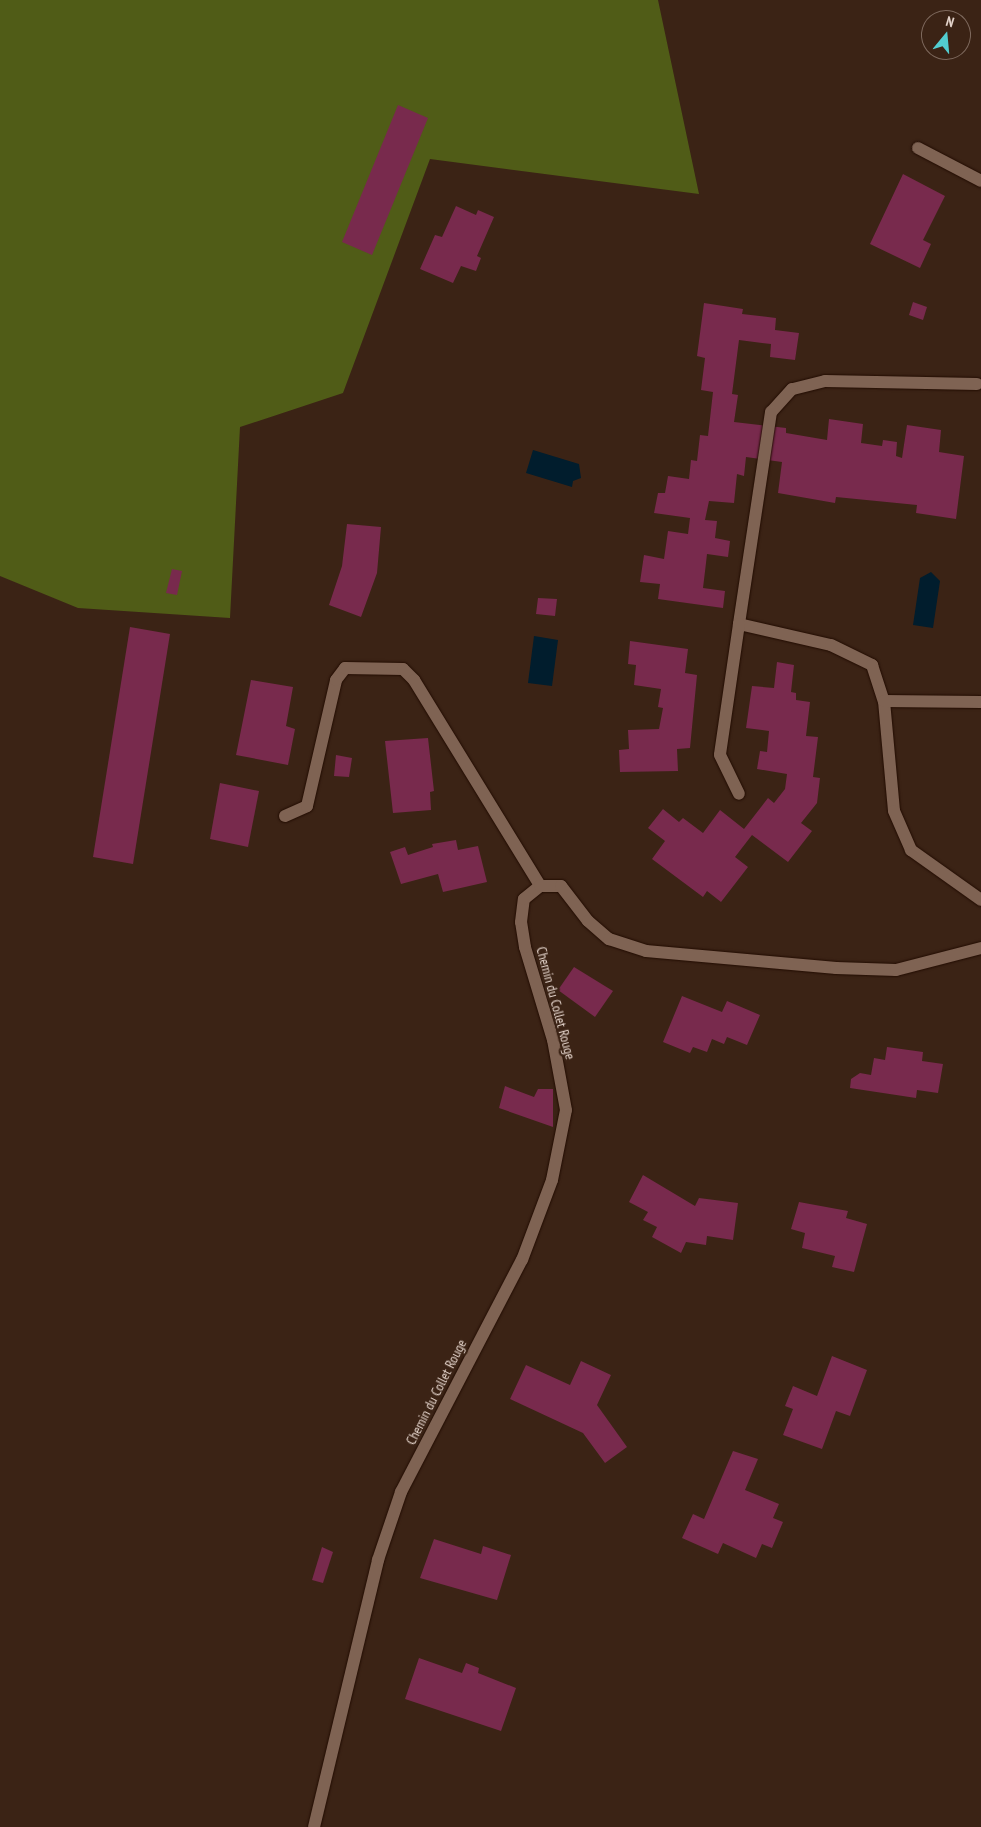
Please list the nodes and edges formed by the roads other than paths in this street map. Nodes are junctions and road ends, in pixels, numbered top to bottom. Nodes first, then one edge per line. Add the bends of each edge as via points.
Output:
1 (918, 148) dead end
2 (981, 181) edge
3 (977, 384) dead end
4 (739, 624) junction
5 (884, 701) junction
6 (981, 702) edge
7 (739, 794) dead end
8 (285, 816) dead end
9 (540, 886) junction
10 (981, 900) edge
11 (981, 948) edge
12 (314, 1827) edge

1 - 2 street
3 - 4 street via 825,381 792,389 771,412
4 - 5 street via 831,645 872,665
4 - 7 street via 720,755
5 - 6 street
5 - 10 street via 894,811 912,850
8 - 9 street via 307,806 336,680 345,668 403,669 414,680
9 - 11 street via 561,886 588,921 609,939 646,951 836,968 896,970
9 - 12 street, Chemin du Collet Rouge via 524,899 521,922 553,1040 566,1110 552,1180 522,1260 401,1492 378,1560

